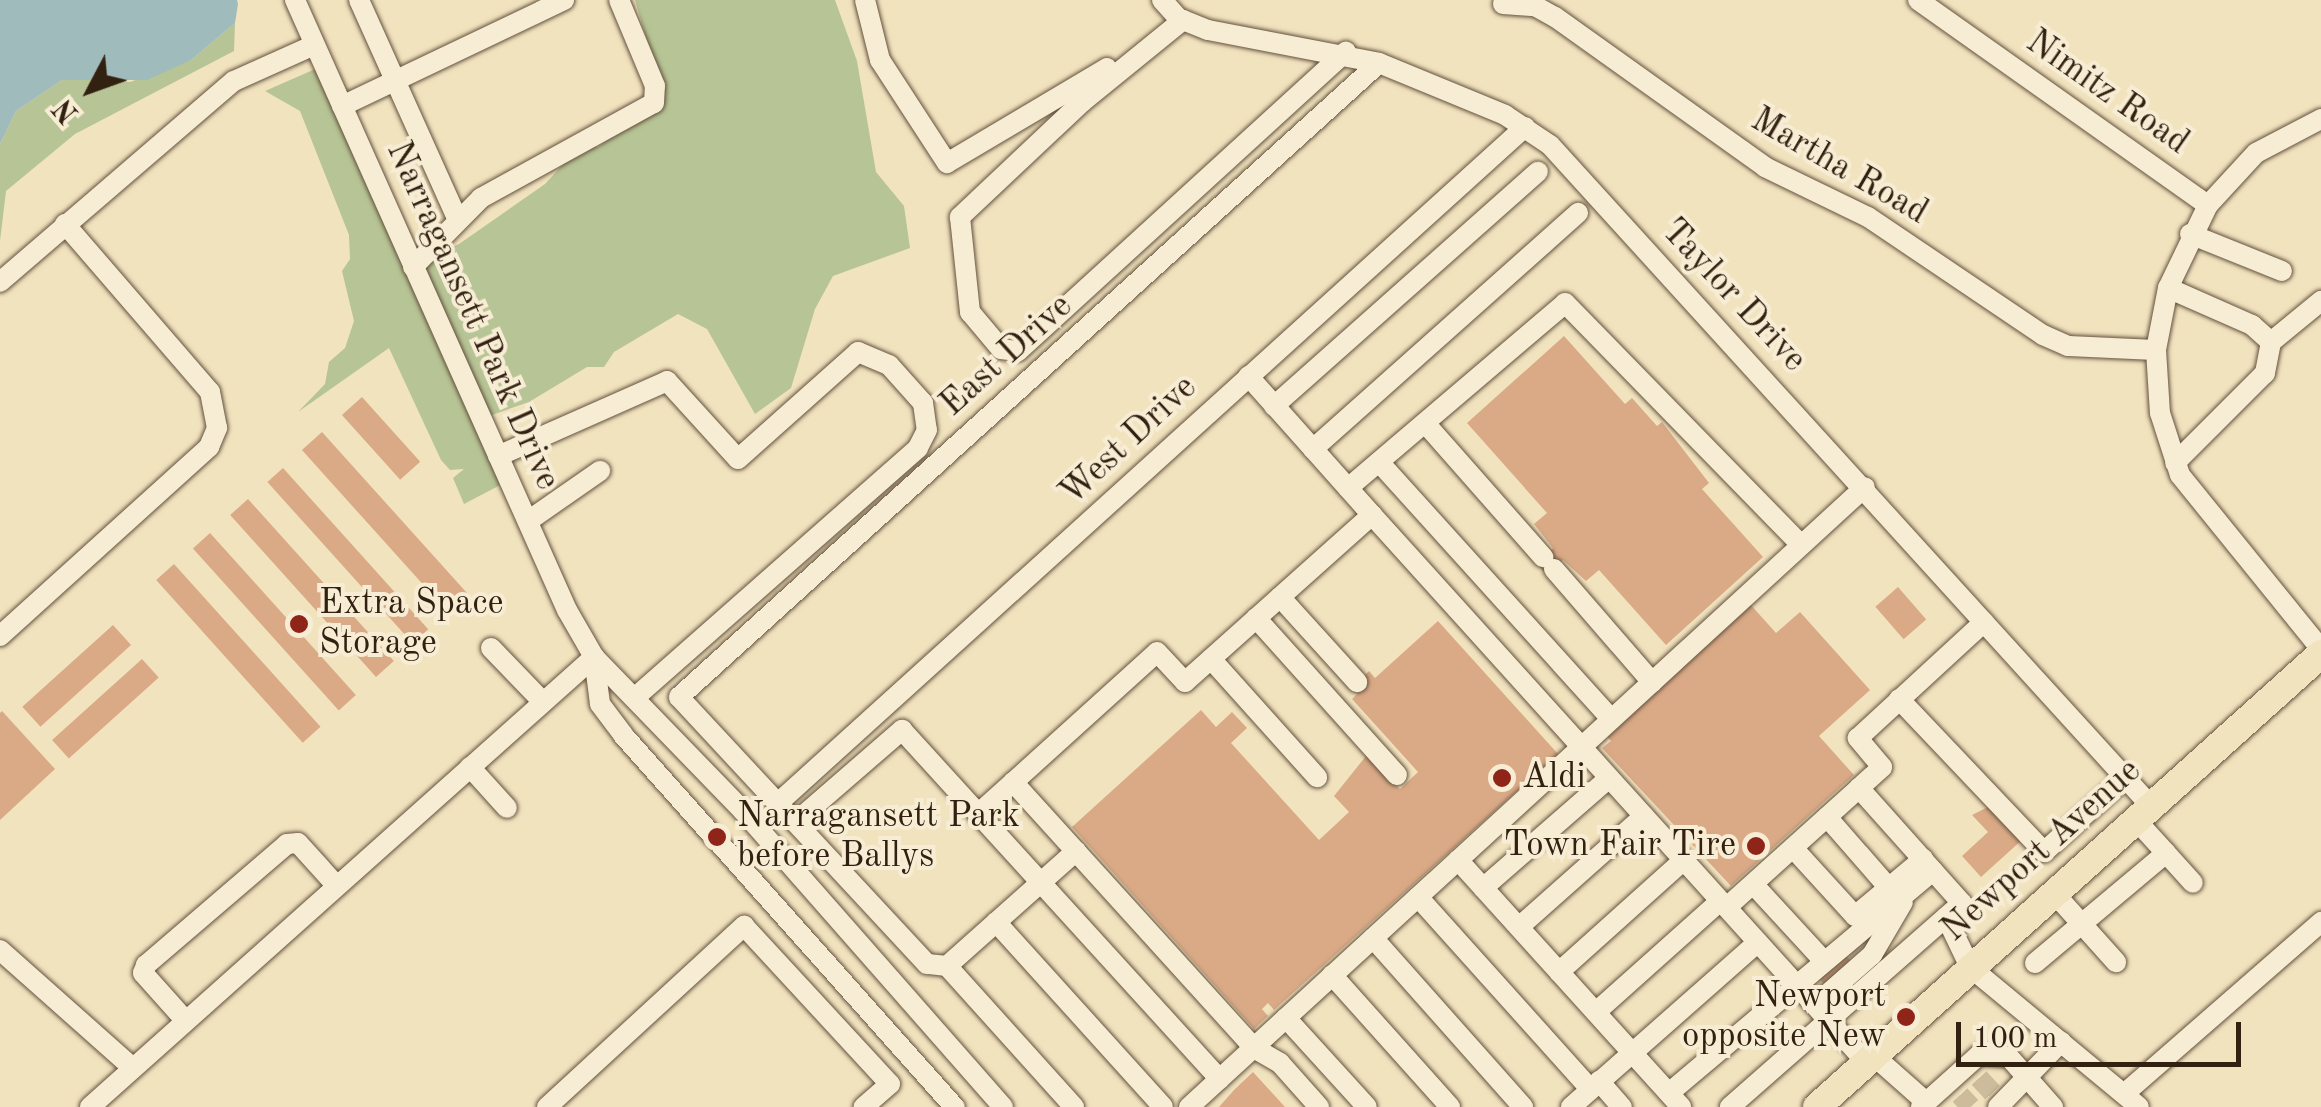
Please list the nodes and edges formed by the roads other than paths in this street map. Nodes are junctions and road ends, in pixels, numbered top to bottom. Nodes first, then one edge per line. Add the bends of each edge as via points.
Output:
1 (295, 0) edge
2 (359, 0) edge
3 (564, 0) edge
4 (619, 0) edge
5 (866, 0) edge
6 (1162, 0) edge
7 (1918, 0) edge
8 (1503, 4) dead end
9 (1180, 19) junction
10 (314, 44) junction
11 (1346, 52) junction
12 (1379, 63) junction
13 (396, 80) junction
14 (342, 106) junction
15 (2321, 119) edge
16 (1526, 127) junction
17 (1538, 172) dead end
18 (2208, 206) junction
19 (1578, 213) dead end
20 (458, 220) junction
21 (65, 224) junction
22 (2190, 234) junction
23 (413, 267) junction
24 (2282, 271) dead end
25 (0, 282) edge
26 (2168, 288) junction
27 (2321, 301) edge
28 (2271, 342) junction
29 (2156, 350) junction
30 (1248, 376) junction
31 (1274, 406) junction
32 (1425, 423) junction
33 (1313, 449) junction
34 (498, 456) junction
35 (1378, 462) junction
36 (2175, 462) junction
37 (600, 471) dead end
38 (1865, 486) junction
39 (1348, 488) junction
40 (1372, 514) junction
41 (528, 521) junction
42 (1802, 545) junction
43 (1280, 597) junction
44 (1256, 618) junction
45 (1984, 622) junction
46 (0, 636) edge
47 (491, 648) dead end
48 (2321, 652) edge
49 (594, 657) junction
50 (1211, 659) junction
51 (1357, 682) dead end
52 (1652, 682) junction
53 (638, 695) junction
54 (1899, 699) junction
55 (543, 702) junction
56 (1611, 719) junction
57 (1581, 747) junction
58 (470, 767) junction
59 (1397, 775) dead end
60 (1317, 777) dead end
61 (2126, 777) junction
62 (1609, 778) junction
63 (1013, 782) junction
64 (1860, 788) junction
65 (777, 804) junction
66 (507, 808) dead end
67 (2142, 811) junction
68 (978, 814) junction
69 (1644, 816) junction
70 (1827, 817) junction
71 (798, 820) junction
72 (1793, 848) junction
73 (1076, 851) junction
74 (2166, 853) junction
75 (1458, 860) junction
76 (1684, 860) junction
77 (1928, 864) junction
78 (1040, 882) junction
79 (2194, 883) dead end
80 (1753, 884) junction
81 (336, 886) junction
82 (1912, 887) junction
83 (1483, 888) junction
84 (1889, 888) junction
85 (2054, 892) junction
86 (1418, 897) junction
87 (1723, 904) junction
88 (1946, 917) junction
89 (996, 922) junction
90 (2321, 922) edge
91 (2083, 925) junction
92 (1519, 928) junction
93 (1373, 938) junction
94 (1758, 942) junction
95 (0, 950) edge
96 (1823, 960) junction
97 (2116, 962) dead end
98 (2034, 963) dead end
99 (947, 966) junction
100 (1970, 967) junction
101 (1559, 972) junction
102 (1332, 975) junction
103 (1795, 983) junction
104 (1596, 1012) junction
105 (1821, 1012) junction
106 (1286, 1018) junction
107 (185, 1020) junction
108 (2061, 1042) junction
109 (1254, 1048) junction
110 (1632, 1052) junction
111 (1870, 1059) junction
112 (914, 1062) junction
113 (133, 1068) junction
114 (1220, 1079) junction
115 (2030, 1080) junction
116 (890, 1084) junction
117 (1595, 1086) junction
118 (1675, 1100) edge
119 (2132, 1101) edge
120 (1998, 1102) edge
121 (1930, 1103) edge
122 (1066, 1104) edge
123 (90, 1107) edge
124 (547, 1107) edge
125 (864, 1107) edge
126 (955, 1107) edge
127 (1003, 1107) edge
128 (1162, 1107) edge
129 (1189, 1107) edge
130 (1319, 1107) edge
131 (1366, 1107) edge
132 (1450, 1107) edge
133 (1523, 1107) edge
134 (1571, 1107) edge
135 (1622, 1107) edge
136 (1730, 1107) edge
137 (1817, 1107) edge
138 (2053, 1107) edge

1 - 10 street, Narragansett Park Drive
2 - 13 street
3 - 13 street
4 - 20 street via 655,86 654,103 482,198
5 - 9 street via 880,60 947,163
6 - 9 street
7 - 18 street, Nimitz Road
8 - 29 street, Martha Road via 1534,6 1555,17 1765,167 1868,217 2043,335 2068,346
9 - 11 street, Taylor Drive
9 - 11 street via 960,217 970,312 1001,349 1018,351
10 - 14 street, Narragansett Park Drive
10 - 21 street via 234,81
11 - 12 street, Taylor Drive
12 - 16 street, Taylor Drive
12 - 65 street, East Drive via 680,697
13 - 14 street
13 - 20 street
14 - 23 street, Narragansett Park Drive
15 - 18 street via 2256,153
16 - 30 street, West Drive
16 - 38 street, Taylor Drive via 1550,145
17 - 31 street
18 - 22 street
19 - 33 street
20 - 23 street
21 - 25 street
21 - 46 street via 210,392 217,428 209,447
22 - 24 street
22 - 26 street
23 - 34 street, Narragansett Park Drive
26 - 28 street via 2252,325
26 - 29 street
27 - 28 street
28 - 36 street via 2265,372
29 - 36 street via 2160,412
30 - 31 street
30 - 65 street, West Drive
31 - 33 street
32 - 35 street
32 - 42 street via 1566,302
32 - 52 street
33 - 39 street
34 - 41 street, Narragansett Park Drive
34 - 53 street via 666,382 738,459 858,352 889,365 923,403 927,430 918,448
35 - 39 street
35 - 56 street
36 - 48 street via 2205,510
37 - 41 street
38 - 42 street
38 - 45 street, Taylor Drive
39 - 40 street
40 - 43 street
40 - 57 street
41 - 49 street, Narragansett Park Drive
42 - 52 street
43 - 44 street
43 - 51 street
44 - 50 street
44 - 59 street
45 - 54 street
45 - 61 street, Taylor Drive
47 - 55 street
48 - 67 main road, Newport Avenue
49 - 53 street, Narragansett Park Drive
49 - 55 street
49 - 112 street, Narragansett Park Drive via 600,704 622,736
50 - 60 street
50 - 63 street via 1185,682 1157,652
52 - 56 street
53 - 127 street, Narragansett Park Drive
54 - 61 street via 2044,852
54 - 64 street via 1858,738 1882,768
55 - 58 street
56 - 57 street
57 - 62 street
57 - 75 street
58 - 66 street
58 - 81 street
61 - 67 street, Taylor Drive
62 - 69 street
62 - 83 street
63 - 68 street
63 - 73 street
64 - 70 street
64 - 77 street
65 - 71 street
67 - 74 street, Taylor Drive
67 - 85 main road, Newport Avenue
68 - 71 street via 902,730
68 - 78 street
69 - 76 street
69 - 92 street
70 - 72 street
70 - 84 street
71 - 99 street via 926,964
72 - 80 street
72 - 84 street via 1855,916
73 - 78 street
73 - 109 street
74 - 79 street, Taylor Drive
74 - 91 street
75 - 83 street
75 - 86 street
76 - 87 street
76 - 101 street
77 - 82 street
77 - 84 street
77 - 88 street via 1962,903
78 - 89 street
78 - 114 street
80 - 87 street
80 - 96 street
81 - 107 street
81 - 107 street via 298,843 287,844 160,952 143,973
82 - 96 street
82 - 105 street via 1872,955
83 - 92 street
85 - 91 street
85 - 100 main road, Newport Avenue
86 - 93 street
86 - 117 street
87 - 94 street
87 - 104 street
88 - 100 street
88 - 105 street
89 - 99 street
89 - 128 street
90 - 119 street
91 - 97 street
91 - 98 street
92 - 101 street
93 - 102 street
93 - 133 street
94 - 103 street
94 - 110 street
95 - 113 street
96 - 103 street
99 - 122 street
100 - 108 street
100 - 111 main road, Newport Avenue
101 - 104 street
102 - 106 street
102 - 132 street
103 - 105 street
103 - 118 street
104 - 110 street
105 - 111 street
105 - 136 street
106 - 109 street
106 - 131 street
107 - 113 street
108 - 115 street
108 - 119 street
109 - 114 street
109 - 130 street via 1280,1063
110 - 117 street
110 - 118 street
111 - 121 street
111 - 137 main road, Newport Avenue
112 - 116 street
112 - 126 street, Narragansett Park Drive
113 - 123 street
114 - 129 street
115 - 120 street
115 - 121 street via 2009,1057 1979,1055 1974,1072
115 - 138 street
116 - 124 street via 744,926
116 - 125 street
117 - 134 street
117 - 135 street

